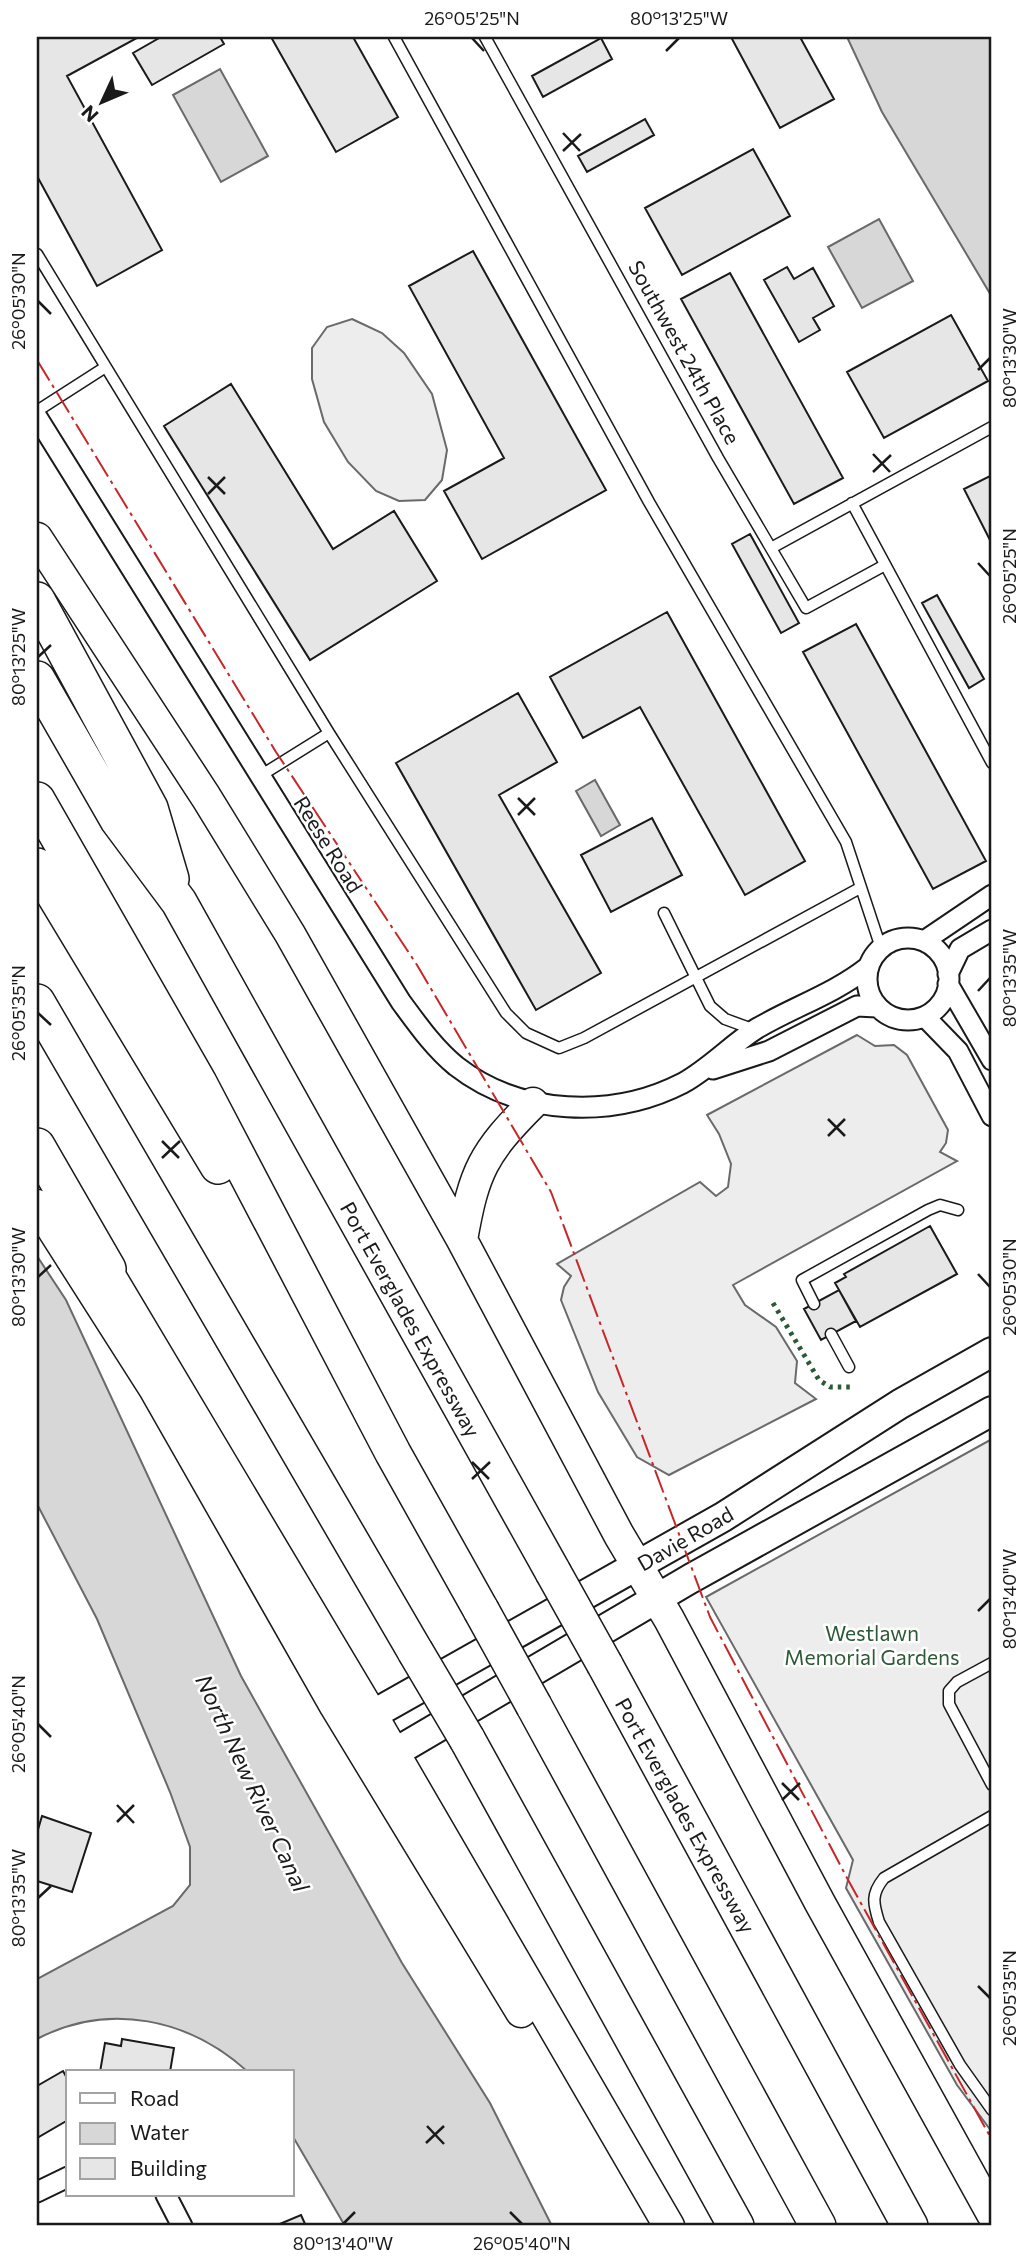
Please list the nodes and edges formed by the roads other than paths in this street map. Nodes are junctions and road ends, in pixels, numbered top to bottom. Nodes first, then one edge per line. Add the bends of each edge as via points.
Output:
1 (394, 37) edge
2 (485, 37) edge
3 (37, 254) edge
4 (104, 368) junction
5 (37, 411) edge
6 (37, 417) edge
7 (992, 426) edge
8 (852, 503) junction
9 (37, 538) edge
10 (773, 547) junction
11 (885, 565) junction
12 (37, 600) edge
13 (37, 679) edge
14 (329, 733) junction
15 (992, 763) edge
16 (260, 776) junction
17 (37, 800) edge
18 (37, 866) edge
19 (860, 888) junction
20 (992, 895) edge
21 (178, 902) junction
22 (664, 912) dead end
23 (992, 930) edge
24 (924, 941) junction
25 (881, 948) junction
26 (868, 967) junction
27 (696, 975) junction
28 (948, 979) junction
29 (37, 1002) edge
30 (877, 1007) junction
31 (925, 1017) junction
32 (755, 1030) junction
33 (992, 1060) edge
34 (699, 1074) junction
35 (533, 1103) junction
36 (992, 1116) edge
37 (37, 1146) edge
38 (37, 1170) edge
39 (37, 1205) edge
40 (958, 1210) dead end
41 (462, 1240) junction
42 (108, 1269) junction
43 (814, 1304) dead end
44 (831, 1335) dead end
45 (992, 1352) edge
46 (849, 1367) dead end
47 (992, 1411) edge
48 (393, 1452) junction
49 (637, 1566) junction
50 (656, 1601) junction
51 (992, 1663) edge
52 (372, 1715) junction
53 (394, 1753) junction
54 (992, 1785) edge
55 (992, 1816) edge
56 (992, 2110) edge
57 (66, 2178) edge
58 (37, 2192) edge
59 (167, 2196) edge
60 (992, 2214) edge
61 (182, 2226) edge
62 (663, 2226) edge
63 (668, 2226) edge
64 (736, 2226) edge
65 (818, 2226) edge
66 (910, 2226) edge

1 - 19 lane via 649,502 846,842
2 - 10 lane, Southwest 24th Place via 718,458
3 - 4 lane
4 - 5 lane
4 - 14 lane
6 - 16 street, Reese Road
7 - 8 lane
8 - 10 lane
8 - 11 lane
9 - 41 main road via 290,934
10 - 11 lane, Southwest 24th Place via 806,608
11 - 15 lane
12 - 21 highway via 150,808
13 - 21 highway, Port Everglades Expressway via 118,820
14 - 16 lane
14 - 27 lane via 506,1013 526,1033 559,1048
16 - 35 street, Reese Road via 429,1040 457,1066 494,1090
17 - 48 highway via 199,1083
18 - 48 highway
19 - 25 lane
19 - 27 lane
20 - 24 street
21 - 66 highway, Port Everglades Expressway, bridge via 605,1665
22 - 27 lane
23 - 28 street via 960,949
24 - 25 street via 902,939
24 - 28 street via 940,955
25 - 26 street
26 - 30 street via 867,988
26 - 32 street, Reese Road
27 - 32 lane via 710,1006 725,1019
28 - 31 street via 941,1003
28 - 33 street
29 - 64 highway, bridge via 467,1739
30 - 31 street via 899,1019
30 - 34 street, Reese Road via 857,1006 769,1051
31 - 36 street via 958,1051
32 - 34 street, Reese Road
34 - 35 street, Reese Road via 633,1102 596,1107
35 - 41 main road via 484,1160 471,1188
37 - 42 highway
38 - 42 main road
39 - 62 main road via 155,1390 335,1706 571,2093
40 - 43 lane via 940,1205 928,1210 802,1280
41 - 49 main road
42 - 52 main road
44 - 46 lane
45 - 49 main road, Davie Road via 900,1405 767,1492
47 - 50 main road, Davie Road
48 - 65 highway, bridge
49 - 50 main road
49 - 52 main road, Davie Road
50 - 53 main road, Davie Road
50 - 60 main road
51 - 54 lane via 949,1691 950,1704
52 - 53 main road
53 - 63 main road
55 - 56 lane via 884,1878 873,1903 879,1922 960,2065
57 - 58 street
59 - 61 street

